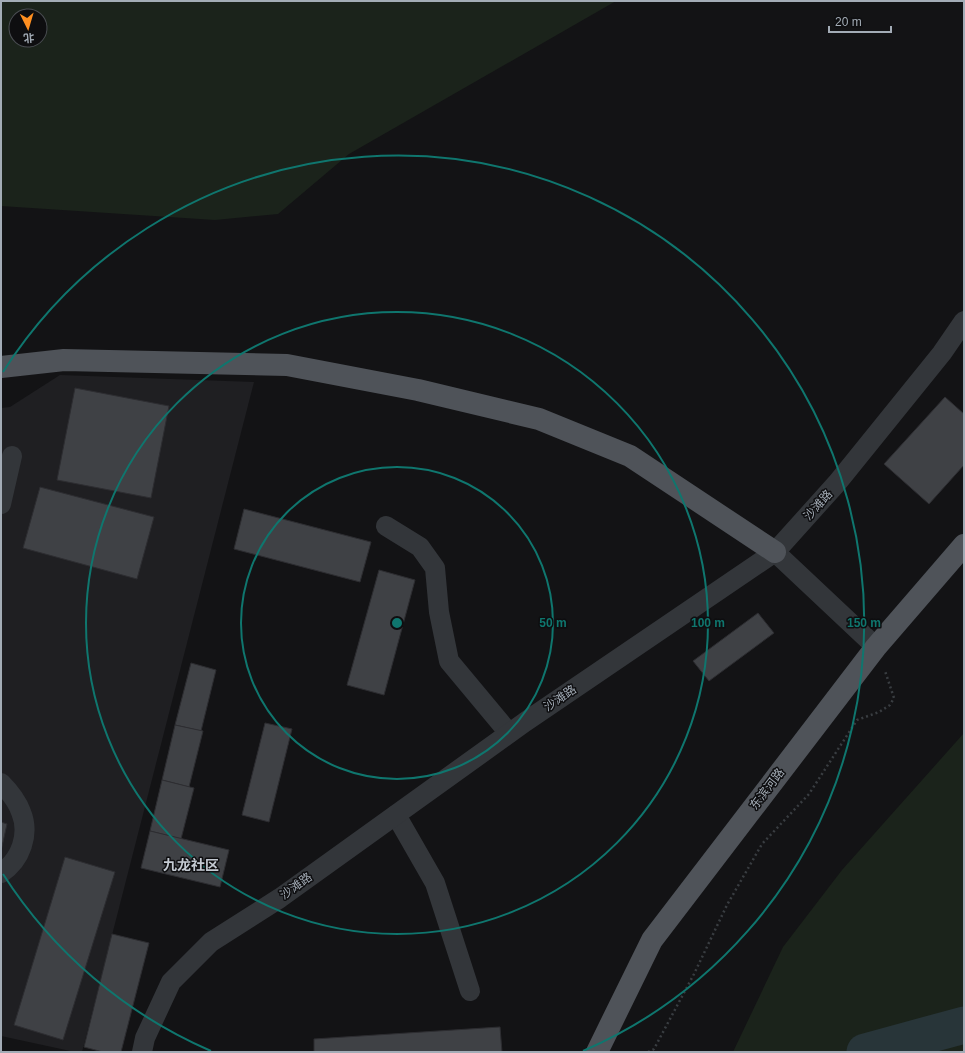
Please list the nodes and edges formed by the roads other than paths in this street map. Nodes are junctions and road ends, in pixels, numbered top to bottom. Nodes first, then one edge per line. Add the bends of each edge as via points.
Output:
1 (964, 321) edge
2 (1, 367) edge
3 (12, 456) dead end
4 (1, 504) edge
5 (386, 526) dead end
6 (964, 545) edge
7 (775, 552) junction
8 (876, 647) junction
9 (509, 733) junction
10 (1, 783) edge
11 (396, 814) junction
12 (1, 873) edge
13 (470, 991) dead end
14 (142, 1052) edge
15 (597, 1052) edge

1 - 7 street, 沙滩路 via 942,353 837,483
2 - 7 main road via 64,360 287,365 471,402 539,419 630,456
3 - 4 street
5 - 9 street via 420,547 435,568 439,612 449,661
6 - 8 main road, 东滨河路
7 - 8 street
7 - 9 street, 沙滩路
8 - 15 main road, 东滨河路 via 652,940
9 - 11 street, 沙滩路
10 - 12 street via 21,812 24,822 23,843 19,853
11 - 13 street via 435,883
11 - 14 street, 沙滩路 via 280,898 211,942 171,982 145,1038

